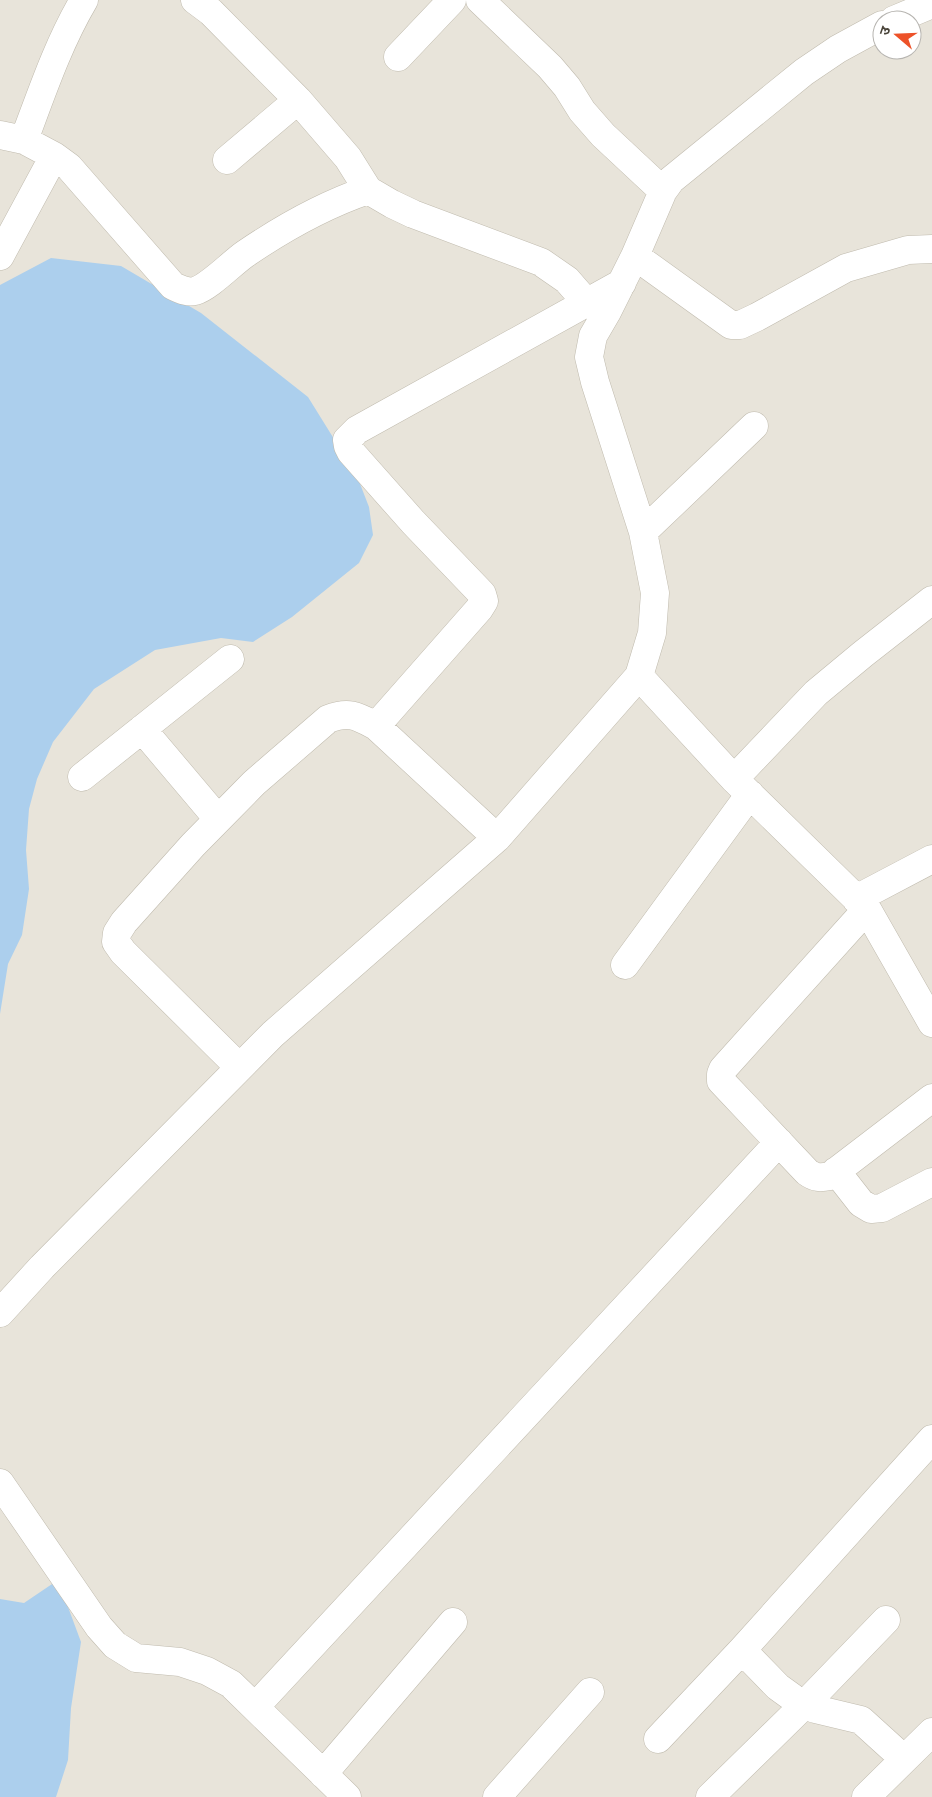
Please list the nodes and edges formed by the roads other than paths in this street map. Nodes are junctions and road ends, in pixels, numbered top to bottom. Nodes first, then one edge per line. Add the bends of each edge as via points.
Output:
1 (84, 0) edge
2 (195, 0) edge
3 (452, 0) edge
4 (480, 0) edge
5 (932, 4) edge
6 (918, 10) edge
7 (872, 30) edge
8 (398, 57) dead end
9 (298, 100) junction
10 (12, 138) edge
11 (54, 156) junction
12 (226, 160) dead end
13 (368, 190) junction
14 (663, 191) junction
15 (932, 249) edge
16 (0, 256) edge
17 (636, 256) junction
18 (622, 283) junction
19 (587, 303) junction
20 (754, 426) dead end
21 (643, 532) junction
22 (932, 600) edge
23 (230, 659) dead end
24 (639, 676) junction
25 (376, 726) junction
26 (142, 729) junction
27 (82, 777) dead end
28 (742, 786) junction
29 (218, 819) junction
30 (497, 838) junction
31 (932, 859) edge
32 (862, 904) junction
33 (625, 965) dead end
34 (932, 1023) edge
35 (239, 1067) junction
36 (932, 1098) edge
37 (779, 1142) junction
38 (836, 1171) junction
39 (932, 1182) edge
40 (0, 1313) edge
41 (932, 1439) edge
42 (0, 1483) edge
43 (886, 1620) dead end
44 (453, 1622) dead end
45 (742, 1650) junction
46 (590, 1692) dead end
47 (804, 1704) junction
48 (255, 1707) junction
49 (932, 1732) edge
50 (658, 1739) dead end
51 (904, 1759) junction
52 (323, 1774) junction
53 (347, 1797) edge
54 (496, 1797) edge
55 (710, 1797) edge
56 (866, 1797) edge

1 - 10 street
2 - 9 street via 211,12
3 - 8 street
4 - 14 street via 550,67 582,111
5 - 6 street
7 - 14 street via 804,72 671,180
9 - 12 street
9 - 13 street via 348,158
10 - 11 street
11 - 13 street via 173,286 184,291 195,291 244,254 292,224 338,200
11 - 16 street
13 - 19 street via 413,214 541,262 567,280
14 - 17 street
15 - 17 street via 908,250 846,268 740,325 730,325
17 - 18 street
18 - 19 street
18 - 21 street via 593,336 589,357
19 - 25 street via 357,430 347,440 351,452 482,594 484,601
20 - 21 street
21 - 24 street via 655,593 652,634
22 - 28 street via 816,694
23 - 26 street
24 - 28 street
24 - 30 street
25 - 29 street via 356,716 340,714 328,719
25 - 30 street
26 - 27 street
26 - 29 street
28 - 32 street
28 - 33 street
29 - 35 street via 124,922 116,942
30 - 35 street
31 - 32 street
32 - 34 street
32 - 37 street via 720,1074 726,1088
35 - 40 street via 42,1266
36 - 38 street
37 - 38 street via 813,1177 830,1176
37 - 48 street
38 - 39 street via 862,1204 871,1209 882,1208
41 - 45 street
42 - 48 street via 99,1627 115,1645 136,1658 180,1662 207,1671 231,1684
43 - 47 street
44 - 52 street
45 - 47 street via 778,1687
45 - 50 street
46 - 54 street
47 - 51 street via 861,1720
47 - 55 street
48 - 52 street
49 - 51 street
51 - 56 street
52 - 53 street

